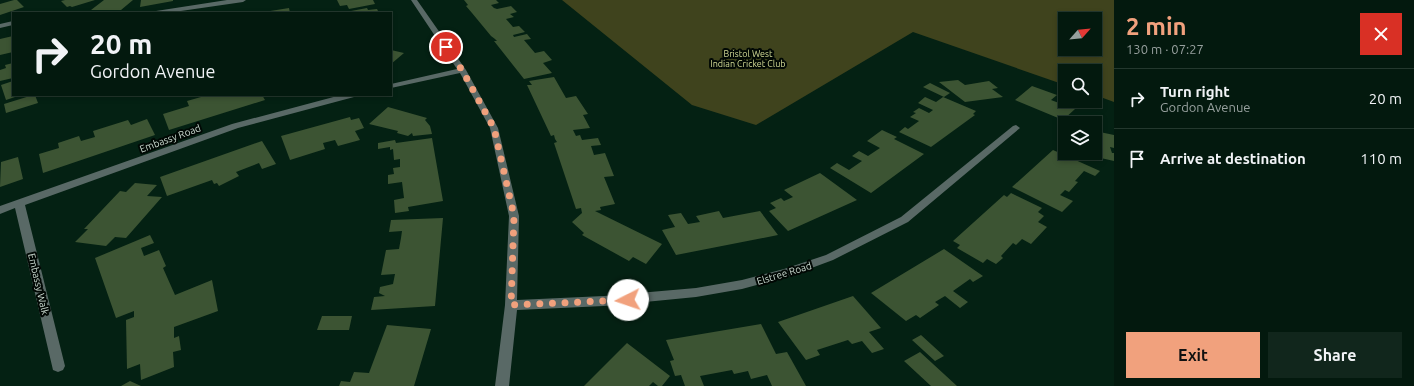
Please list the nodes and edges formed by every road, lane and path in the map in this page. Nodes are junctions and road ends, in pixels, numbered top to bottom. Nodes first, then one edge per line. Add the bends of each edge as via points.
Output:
1 (240, 0) edge
2 (414, 0) edge
3 (236, 10) dead end
4 (162, 12) edge
5 (12, 23) edge
6 (0, 26) edge
7 (462, 70) junction
8 (392, 86) edge
9 (346, 96) edge
10 (1016, 128) dead end
11 (19, 203) junction
12 (0, 210) edge
13 (511, 305) junction
14 (58, 366) dead end
15 (502, 386) edge

1 - 3 street
1 - 4 street
2 - 7 street
5 - 6 street
7 - 8 street
7 - 13 street via 494,128 514,216
9 - 11 street, Embassy Road via 235,126
10 - 13 street, Elstree Road via 908,217 848,250 816,264 740,286 697,293 614,301
11 - 12 street, Embassy Road
11 - 14 street, Embassy Walk
13 - 15 street

